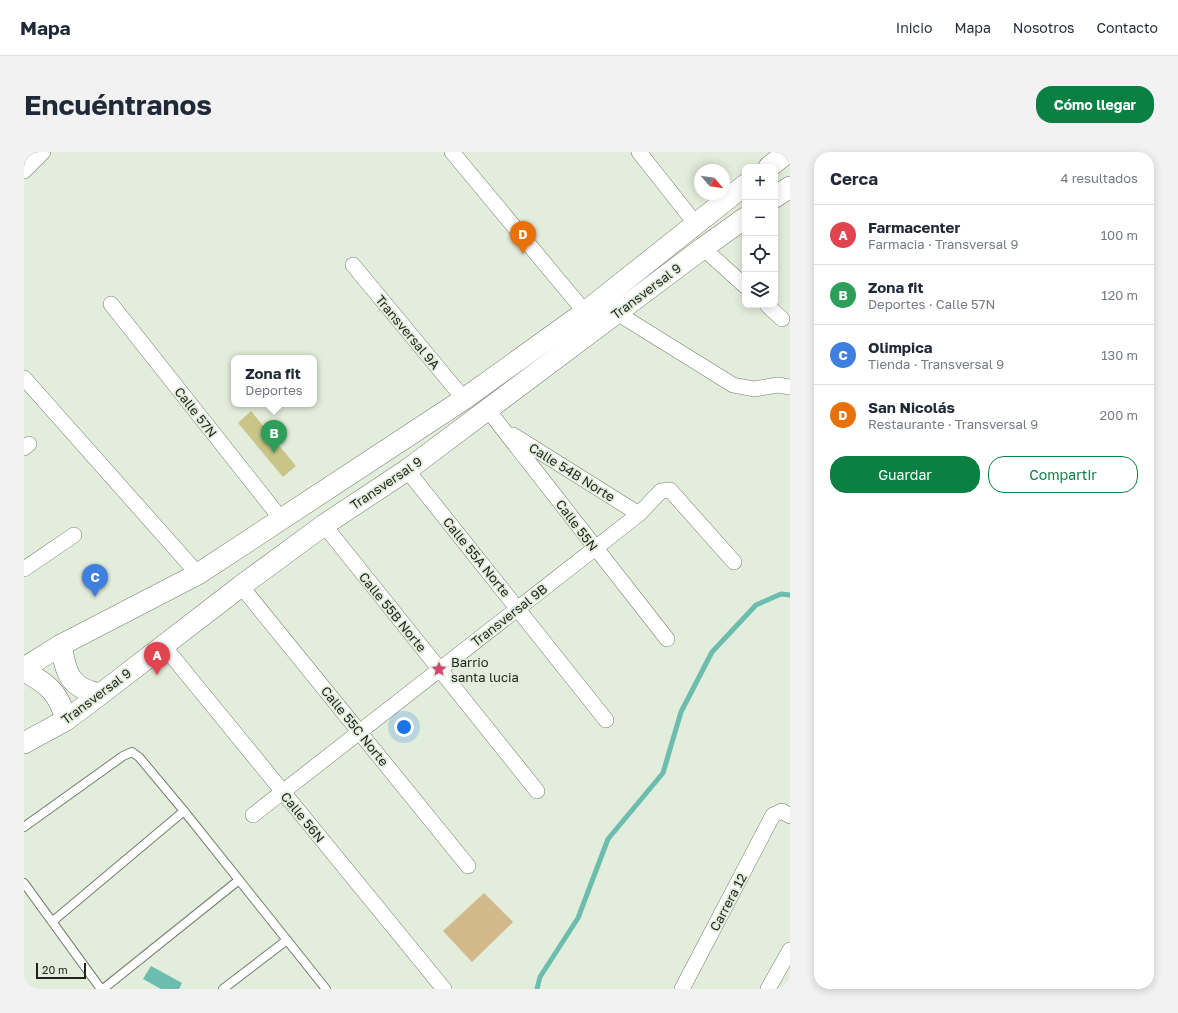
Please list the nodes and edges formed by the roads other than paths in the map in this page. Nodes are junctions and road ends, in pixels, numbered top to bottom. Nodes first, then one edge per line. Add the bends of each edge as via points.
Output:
1 (43, 152) edge
2 (452, 152) edge
3 (639, 152) edge
4 (788, 152) edge
5 (773, 164) edge
6 (24, 171) edge
7 (742, 187) edge
8 (790, 187) edge
9 (778, 195) edge
10 (742, 220) edge
11 (695, 223) junction
12 (703, 248) junction
13 (353, 265) dead end
14 (742, 283) edge
15 (111, 304) dead end
16 (770, 308) edge
17 (585, 312) junction
18 (617, 313) junction
19 (782, 319) dead end
20 (24, 378) edge
21 (790, 387) edge
22 (464, 399) junction
23 (488, 410) junction
24 (505, 430) junction
25 (407, 470) junction
26 (639, 514) junction
27 (282, 520) junction
28 (324, 525) junction
29 (74, 535) dead end
30 (595, 548) junction
31 (734, 562) dead end
32 (24, 569) edge
33 (198, 574) junction
34 (241, 586) junction
35 (518, 608) junction
36 (667, 639) dead end
37 (61, 645) junction
38 (163, 645) junction
39 (439, 669) junction
40 (24, 670) edge
41 (100, 694) junction
42 (66, 720) junction
43 (606, 720) dead end
44 (359, 731) junction
45 (24, 743) edge
46 (282, 791) junction
47 (537, 792) dead end
48 (184, 811) junction
49 (253, 815) dead end
50 (790, 816) edge
51 (24, 827) edge
52 (468, 866) dead end
53 (239, 880) junction
54 (24, 883) edge
55 (53, 921) junction
56 (287, 940) junction
57 (790, 950) edge
58 (102, 989) edge
59 (223, 989) edge
60 (326, 989) edge
61 (444, 989) edge
62 (682, 989) edge
63 (768, 989) edge

1 - 6 street
2 - 17 street
3 - 11 street
4 - 5 main road
7 - 11 main road, Transversal 9
8 - 9 main road
10 - 12 main road, Transversal 9
11 - 17 main road, Transversal 9
12 - 14 street
12 - 18 main road, Transversal 9
13 - 22 street, Transversal 9A
15 - 27 street, Calle 57N
16 - 19 street
17 - 22 main road, Transversal 9
18 - 21 street via 733,385 754,389 778,385
18 - 23 main road, Transversal 9
20 - 33 street
22 - 27 main road, Transversal 9
23 - 24 street, Calle 55N
23 - 25 main road, Transversal 9
24 - 26 street, Calle 54B Norte
24 - 30 street, Calle 55N
25 - 28 main road, Transversal 9
25 - 35 street, Calle 55A Norte
26 - 30 street, Transversal 9B
26 - 31 street, Transversal 9B via 661,491 670,490
27 - 33 main road, Transversal 9
28 - 34 main road, Transversal 9
28 - 39 street, Calle 55B Norte
29 - 32 street
30 - 35 street, Transversal 9B
30 - 36 street, Calle 55N
33 - 37 main road, Transversal 9
34 - 38 main road, Transversal 9
34 - 44 street, Calle 55C Norte
35 - 39 street, Transversal 9B
35 - 43 street, Calle 55A Norte
37 - 40 main road, Transversal 9
37 - 41 main road via 71,680 78,687
38 - 41 main road, Transversal 9
38 - 46 street, Calle 56N
39 - 44 street, Transversal 9B
39 - 47 street, Calle 55B Norte
40 - 42 main road via 50,687 61,703
41 - 42 main road, Transversal 9
42 - 45 main road, Transversal 9
44 - 46 street, Transversal 9B
44 - 52 street, Calle 55C Norte
46 - 49 street, Transversal 9B
46 - 61 street, Calle 56N
48 - 51 lane via 132,752
48 - 53 lane
48 - 55 lane
50 - 62 street, Carrera 12 via 782,811 773,815
53 - 56 lane
53 - 58 lane
54 - 55 lane
55 - 58 lane
56 - 59 lane
56 - 60 lane
57 - 63 street

